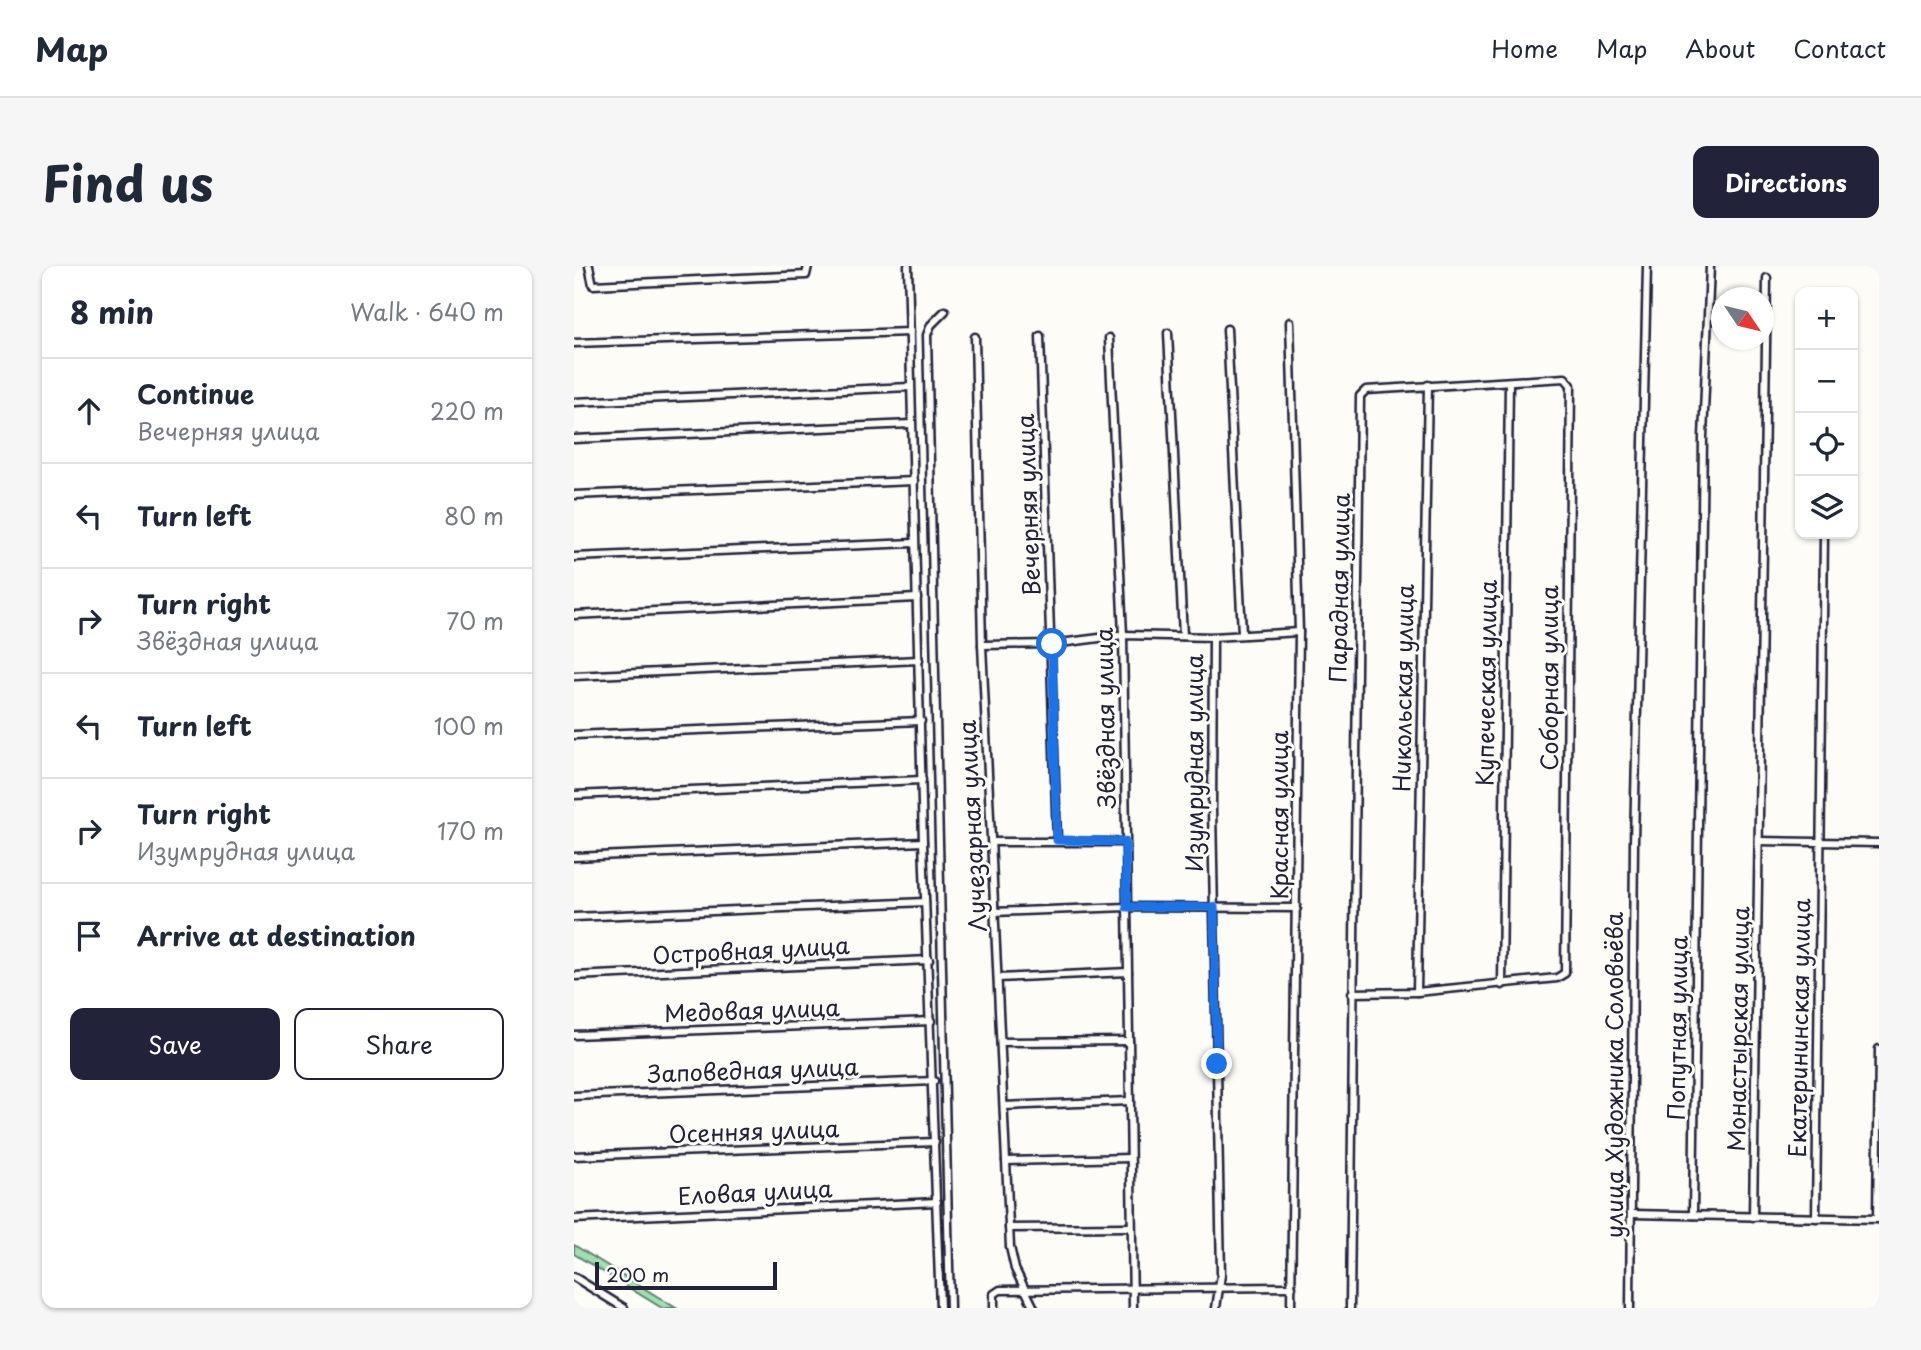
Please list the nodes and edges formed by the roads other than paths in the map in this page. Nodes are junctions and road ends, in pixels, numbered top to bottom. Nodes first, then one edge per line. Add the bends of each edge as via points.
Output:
1 (589, 266) edge
2 (808, 266) edge
3 (908, 266) edge
4 (1647, 266) edge
5 (1710, 266) edge
6 (1767, 278) dead end
7 (946, 311) dead end
8 (1290, 322) dead end
9 (1227, 329) dead end
10 (909, 332) junction
11 (1168, 333) dead end
12 (1040, 336) dead end
13 (975, 337) dead end
14 (1109, 338) dead end
15 (574, 344) edge
16 (1568, 381) joint
17 (1509, 382) junction
18 (1428, 385) junction
19 (910, 387) junction
20 (574, 402) edge
21 (911, 424) junction
22 (574, 439) edge
23 (914, 481) junction
24 (574, 495) edge
25 (1824, 539) edge
26 (914, 542) junction
27 (574, 557) edge
28 (917, 598) junction
29 (574, 615) edge
30 (1299, 632) junction
31 (1242, 633) junction
32 (1123, 635) junction
33 (1184, 636) junction
34 (1213, 637) junction
35 (1052, 644) junction
36 (982, 645) junction
37 (919, 660) junction
38 (574, 676) edge
39 (921, 721) junction
40 (574, 735) edge
41 (922, 780) junction
42 (574, 795) edge
43 (1057, 840) junction
44 (1759, 841) junction
45 (1820, 841) junction
46 (923, 842) junction
47 (992, 842) junction
48 (1125, 842) junction
49 (1879, 843) edge
50 (574, 857) edge
51 (925, 902) junction
52 (1127, 907) junction
53 (1214, 907) junction
54 (1297, 908) junction
55 (995, 912) junction
56 (574, 917) edge
57 (929, 960) junction
58 (1128, 972) junction
59 (574, 976) edge
60 (998, 978) junction
61 (1502, 985) junction
62 (1417, 992) junction
63 (1352, 993) junction
64 (931, 1021) junction
65 (574, 1035) edge
66 (1129, 1041) junction
67 (1001, 1042) junction
68 (1879, 1049) edge
69 (934, 1082) junction
70 (574, 1096) edge
71 (1130, 1101) junction
72 (1004, 1106) junction
73 (935, 1142) junction
74 (574, 1156) edge
75 (1130, 1158) junction
76 (1006, 1161) junction
77 (937, 1202) junction
78 (1632, 1214) junction
79 (1693, 1216) junction
80 (1754, 1217) junction
81 (1816, 1218) junction
82 (574, 1219) edge
83 (1878, 1219) edge
84 (1131, 1227) junction
85 (1009, 1228) junction
86 (574, 1277) edge
87 (1292, 1287) junction
88 (1133, 1288) junction
89 (1218, 1288) junction
90 (1026, 1291) junction
91 (624, 1308) edge
92 (940, 1308) edge
93 (950, 1308) edge
94 (994, 1308) edge
95 (1034, 1308) edge
96 (1133, 1308) edge
97 (1216, 1308) edge
98 (1291, 1308) edge
99 (1350, 1308) edge
100 (1630, 1308) edge

1 - 2 street via 593,285 806,275
3 - 10 street
4 - 78 street, улица Художника Соловьёва via 1634,842
5 - 79 street, Попутная улица via 1703,437
6 - 44 street, Монастырская улица
7 - 93 street via 927,335
8 - 30 street, Красная улица
9 - 31 street
10 - 15 street
10 - 19 street
11 - 33 street
12 - 35 street, Вечерняя улица
13 - 36 street, Лучезарная улица
14 - 32 street, Звёздная улица
16 - 17 street, Парадная улица
16 - 61 street, Соборная улица via 1565,970 1563,976
17 - 18 street, Парадная улица
17 - 61 street, Купеческая улица
18 - 62 street, Никольская улица
18 - 63 street, Парадная улица via 1366,390 1360,396
19 - 20 street
19 - 21 street
21 - 22 street
21 - 23 street
23 - 24 street
23 - 26 street
25 - 45 street, Екатерининская улица
26 - 27 street
26 - 28 street
28 - 29 street
28 - 37 street
30 - 31 street
30 - 54 street, Красная улица
31 - 34 street
32 - 33 street
32 - 35 street
32 - 48 street, Звёздная улица
33 - 34 street
34 - 53 street, Изумрудная улица
35 - 36 street
35 - 43 street, Вечерняя улица
36 - 47 street, Лучезарная улица
37 - 38 street
37 - 39 street
39 - 40 street
39 - 41 street
41 - 42 street
41 - 46 street
43 - 47 street
43 - 48 street
44 - 45 street
44 - 80 street, Монастырская улица
45 - 49 street
45 - 81 street, Екатерининская улица
46 - 50 street
46 - 51 street
47 - 55 street, Лучезарная улица
48 - 52 street, Звёздная улица
51 - 56 street
51 - 57 street
52 - 53 street
52 - 55 street
52 - 58 street, Звёздная улица
53 - 54 street
53 - 89 street, Изумрудная улица
54 - 87 street, Красная улица
55 - 60 street, Лучезарная улица
57 - 59 street, Островная улица
57 - 64 street
58 - 60 street
58 - 66 street, Звёздная улица
60 - 67 street, Лучезарная улица
61 - 62 street
62 - 63 street
63 - 99 street, Парадная улица
64 - 65 street, Медовая улица
64 - 69 street
66 - 67 street
66 - 71 street, Звёздная улица
67 - 72 street, Лучезарная улица
68 - 83 street
69 - 70 street, Заповедная улица
69 - 73 street
71 - 72 street
71 - 75 street, Звёздная улица
72 - 76 street, Лучезарная улица
73 - 74 street, Осенняя улица
73 - 77 street
75 - 76 street
75 - 84 street, Звёздная улица
76 - 85 street, Лучезарная улица
77 - 82 street, Еловая улица
77 - 92 street
78 - 79 street
78 - 100 street, улица Художника Соловьёва
79 - 80 street
80 - 81 street
81 - 83 street
84 - 85 street
84 - 88 street, Звёздная улица
85 - 90 street, Лучезарная улица via 1012,1259
86 - 91 street
87 - 89 street
87 - 98 street, Красная улица
88 - 89 street
88 - 90 street
88 - 96 street, Звёздная улица
89 - 97 street, Изумрудная улица
90 - 94 street via 998,1291
90 - 95 street, Лучезарная улица

